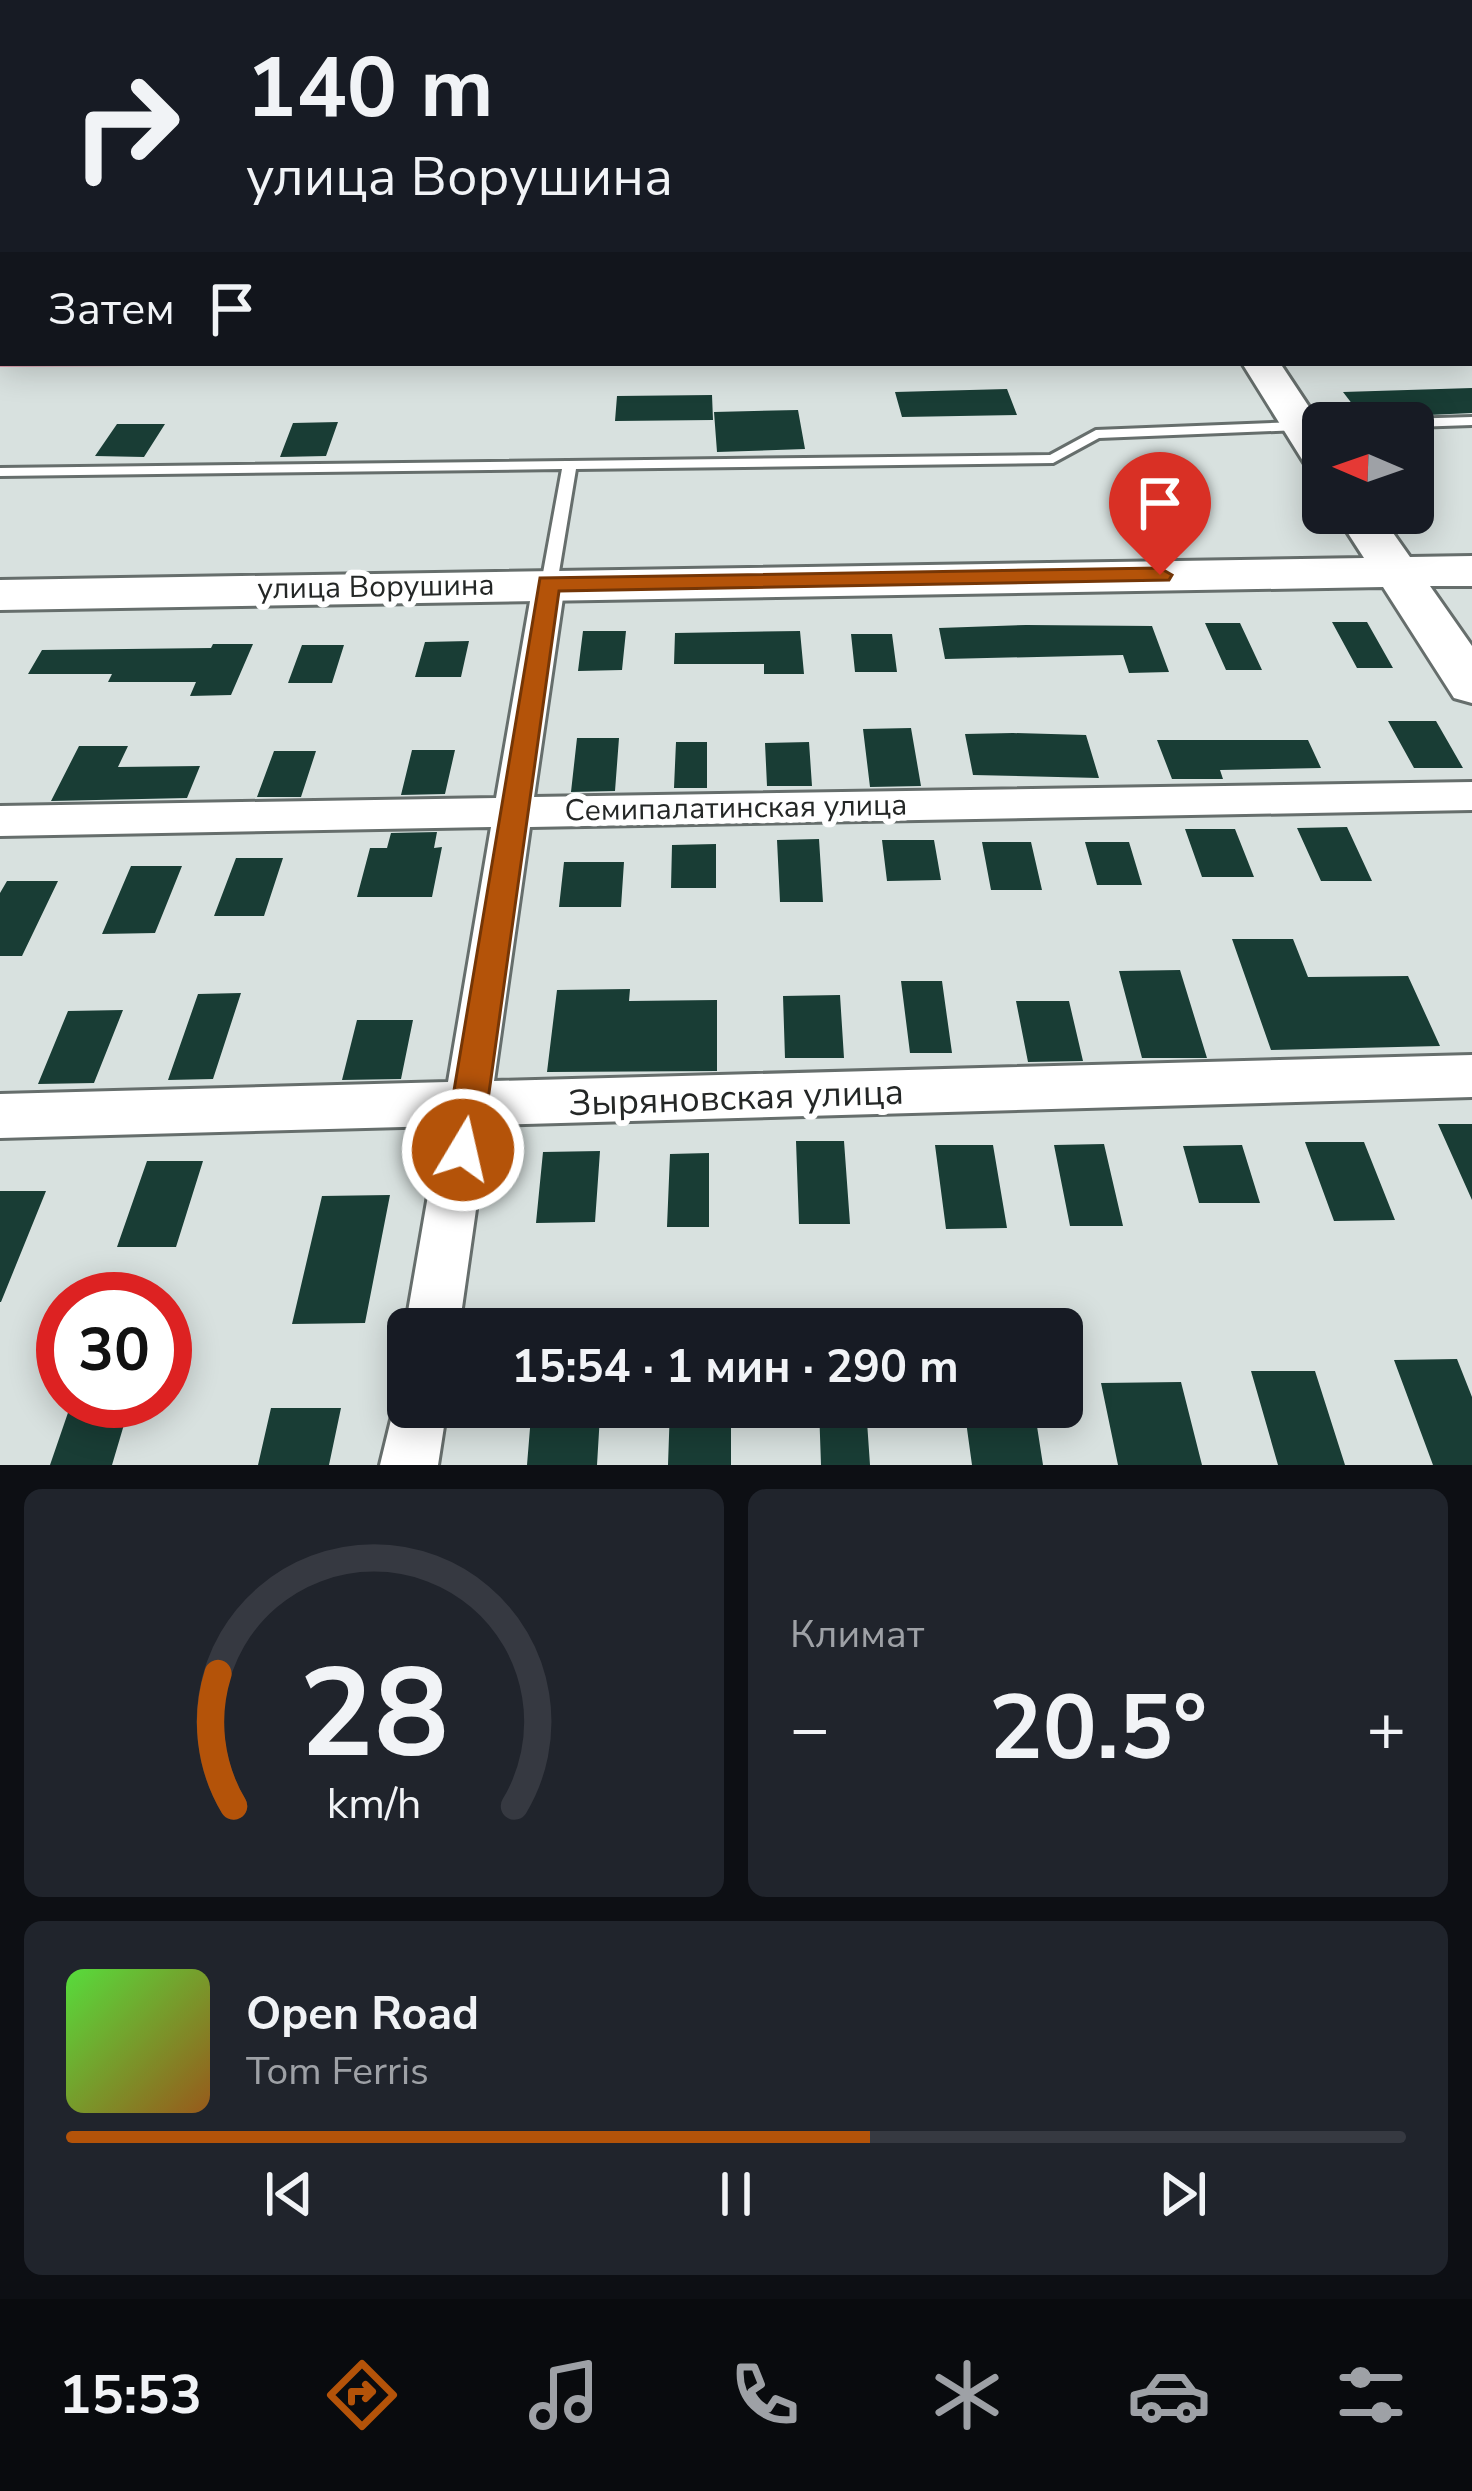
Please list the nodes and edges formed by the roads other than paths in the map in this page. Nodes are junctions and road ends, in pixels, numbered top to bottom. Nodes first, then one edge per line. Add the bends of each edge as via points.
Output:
1 (1263, 366) edge
2 (1302, 413) edge
3 (1472, 421) edge
4 (1434, 422) edge
5 (1302, 425) edge
6 (570, 463) junction
7 (0, 472) edge
8 (1371, 534) edge
9 (1472, 571) edge
10 (1395, 572) junction
11 (548, 584) junction
12 (0, 595) edge
13 (1472, 686) edge
14 (1472, 796) edge
15 (515, 812) junction
16 (0, 821) edge
17 (1472, 1076) edge
18 (470, 1106) junction
19 (0, 1116) edge
20 (436, 1308) edge
21 (415, 1428) edge
22 (409, 1465) edge

1 - 2 street
3 - 4 lane
5 - 6 lane via 1096,434 1053,459
6 - 7 lane
6 - 11 lane
8 - 10 street
9 - 10 street, улица Ворушина
10 - 11 street, улица Ворушина
10 - 13 street
11 - 12 street, улица Ворушина
11 - 15 street
14 - 15 street, Семипалатинская улица
15 - 16 street, Семипалатинская улица
15 - 18 street
17 - 18 street, Зыряновская улица
18 - 19 street, Зыряновская улица
18 - 20 street
21 - 22 street

